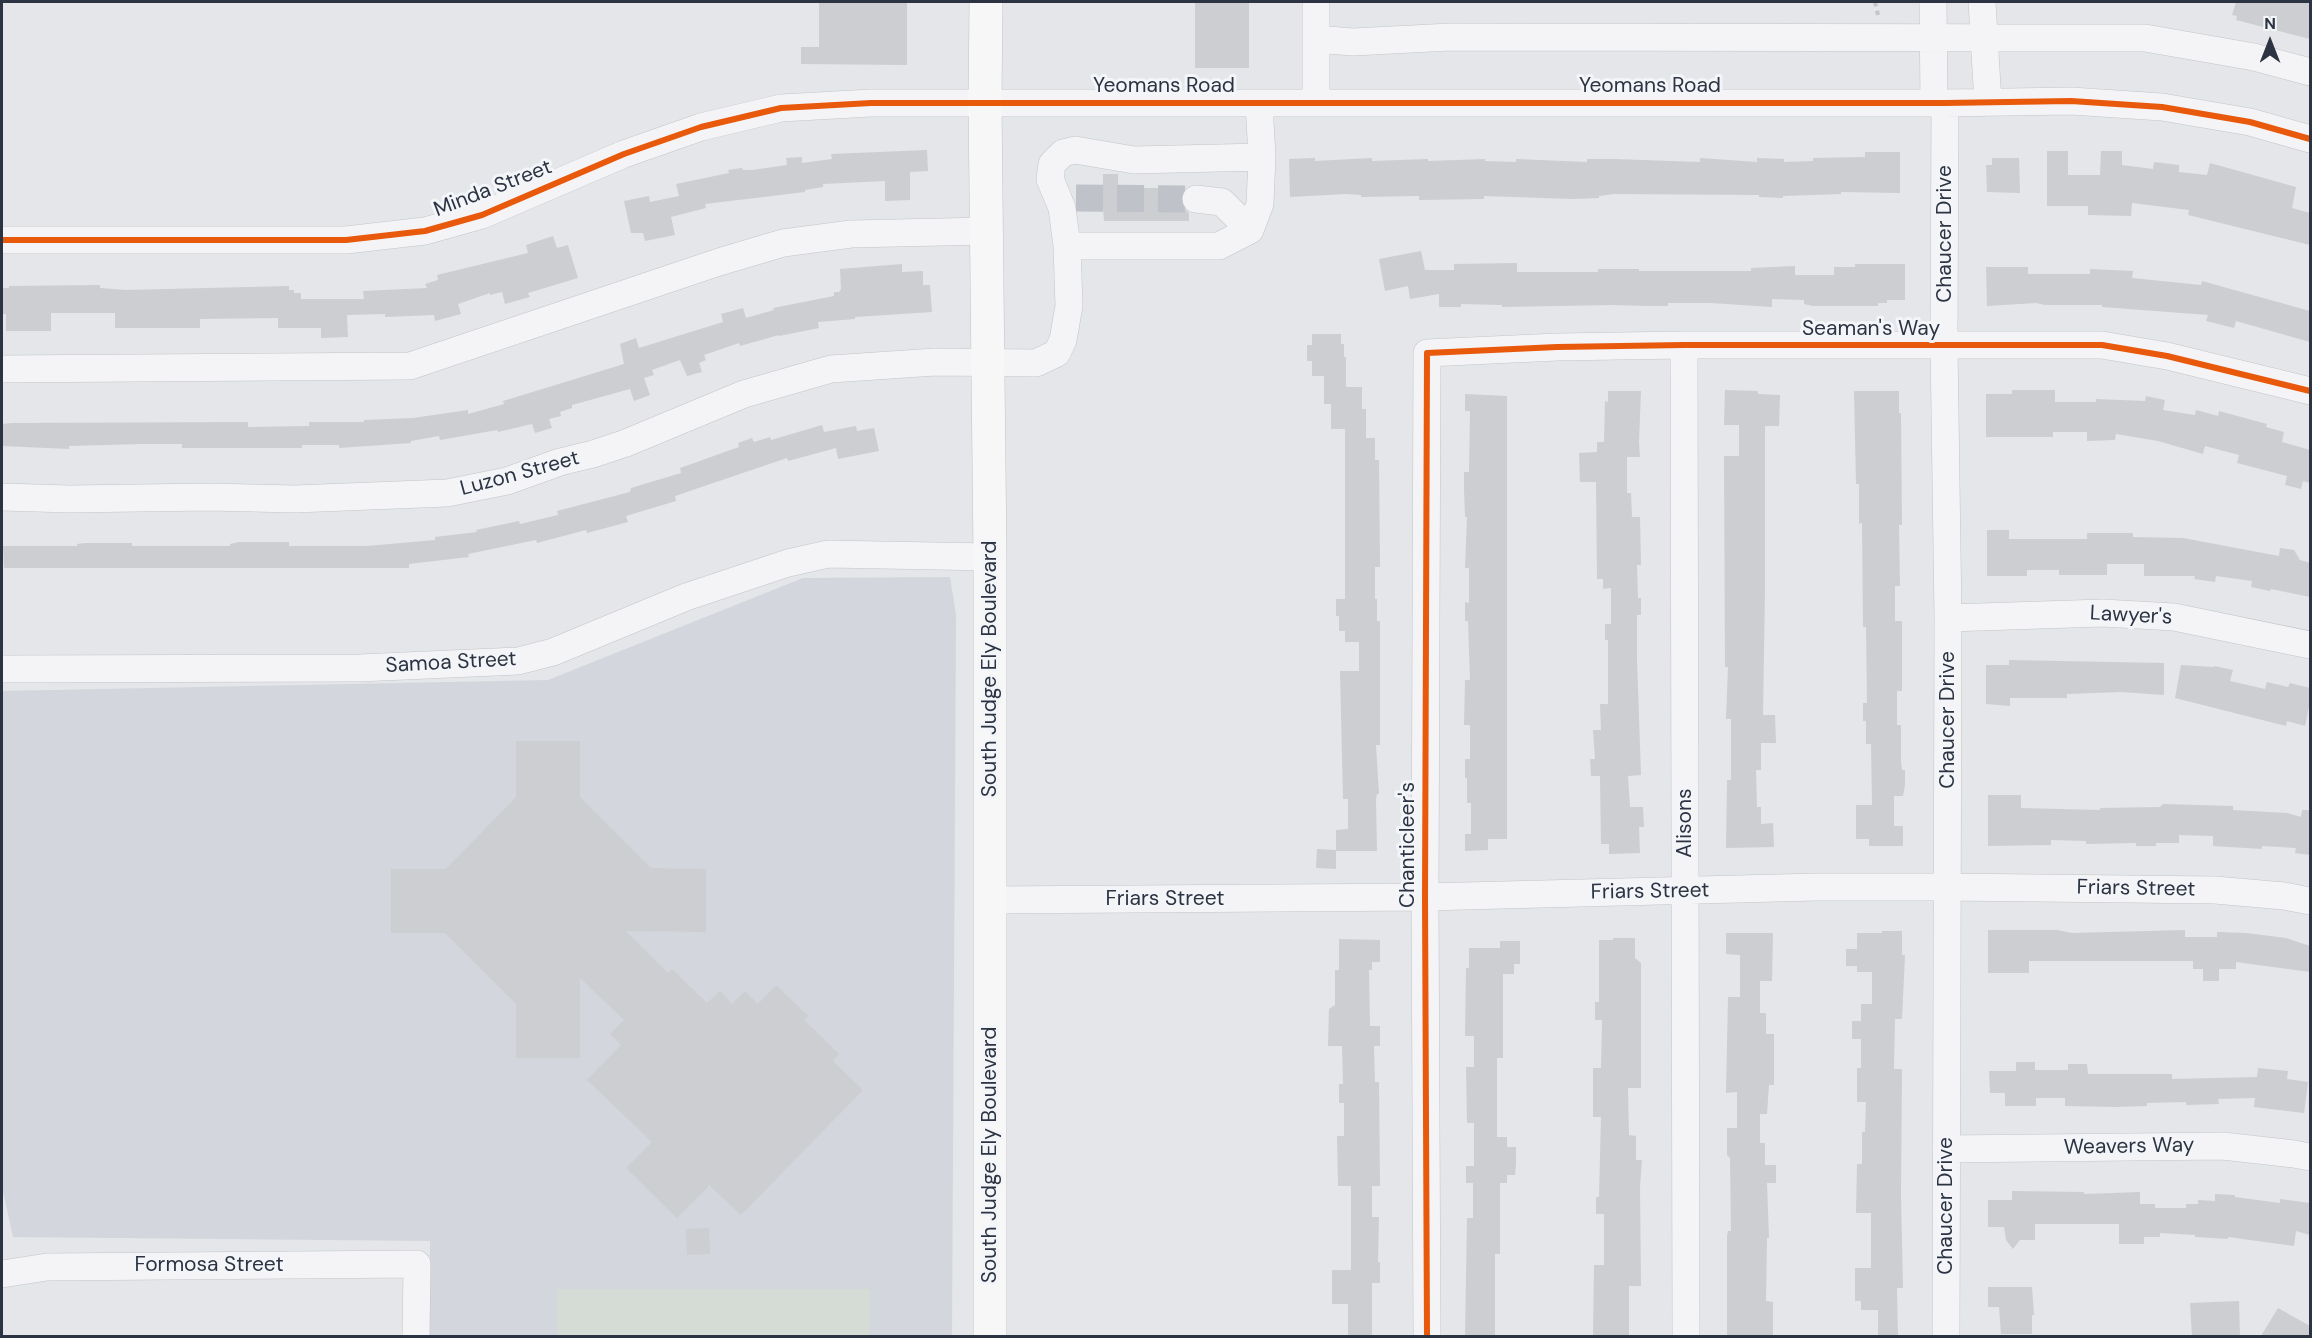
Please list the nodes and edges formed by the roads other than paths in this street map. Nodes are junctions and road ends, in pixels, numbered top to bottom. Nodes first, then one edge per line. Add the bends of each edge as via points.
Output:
1 (986, 2) edge
2 (1316, 2) edge
3 (1933, 2) edge
4 (1982, 2) edge
5 (1316, 39) junction
6 (1935, 39) junction
7 (1984, 39) junction
8 (2310, 72) edge
9 (985, 102) junction
10 (1316, 102) junction
11 (1259, 103) junction
12 (1940, 103) junction
13 (1988, 103) junction
14 (2310, 139) edge
15 (1262, 157) junction
16 (1196, 199) tunnel mouth
17 (1250, 230) junction
18 (987, 231) junction
19 (2, 240) edge
20 (1067, 246) junction
21 (1684, 345) junction
22 (1944, 345) junction
23 (1427, 353) joint
24 (988, 363) junction
25 (2, 369) edge
26 (2310, 391) edge
27 (2, 497) edge
28 (990, 557) junction
29 (1948, 618) junction
30 (2310, 645) edge
31 (2, 669) edge
32 (1948, 887) junction
33 (1685, 891) junction
34 (1425, 897) junction
35 (990, 900) junction
36 (2310, 901) edge
37 (1946, 1149) junction
38 (2310, 1157) edge
39 (2, 1274) edge
40 (416, 1336) edge
41 (990, 1336) edge
42 (1426, 1336) edge
43 (1686, 1336) edge
44 (1946, 1336) edge

1 - 9 main road, South Judge Ely Boulevard
2 - 5 street
3 - 6 street, Chaucer Drive
4 - 7 street
5 - 6 street
5 - 10 street
6 - 7 street
6 - 12 street, Chaucer Drive
7 - 8 street via 2145,38 2254,57
7 - 13 street
9 - 11 street, Yeomans Road
9 - 18 main road, South Judge Ely Boulevard
9 - 19 street, Minda Street via 782,108 701,127 624,154 482,214 425,231 346,240
10 - 11 street, Yeomans Road
10 - 12 street, Yeomans Road
11 - 15 street
12 - 13 street, Yeomans Road
12 - 22 street, Chaucer Drive
13 - 14 street, Yeomans Road via 2071,101 2162,107 2250,122
15 - 17 street via 1260,204
15 - 20 street via 1134,160 1076,150 1063,153 1052,164 1050,179 1066,195 1062,208
16 - 17 street via 1222,202
17 - 20 street via 1219,246
18 - 24 main road, South Judge Ely Boulevard
18 - 25 street via 851,234 783,243 410,366
20 - 24 street, Luzon Street via 1069,306 1057,353 1036,363
21 - 22 street, Seaman's Way
21 - 23 street, Seaman's Way
21 - 33 street, Alisons
22 - 26 street, Seaman's Way via 2102,345 2167,356
22 - 29 street, Chaucer Drive
23 - 34 street, Chanticleer's
24 - 27 street, Luzon Street via 935,362 831,369 744,394 593,454 507,481 447,493 295,499
24 - 28 main road, South Judge Ely Boulevard
28 - 31 street, Samoa Street via 828,554 686,597 552,652 518,661 359,668
28 - 35 main road, South Judge Ely Boulevard
29 - 30 street, Lawyer's via 2103,613 2174,617
29 - 32 street, Chaucer Drive
32 - 33 street, Friars Street
32 - 36 street, Friars Street via 2215,890
32 - 37 street, Chaucer Drive
33 - 34 street, Friars Street
33 - 43 street, Alisons
34 - 35 street, Friars Street
34 - 42 street, Chanticleer's
35 - 41 main road, South Judge Ely Boulevard
37 - 38 street, Weavers Way via 2223,1146
37 - 44 street, Chaucer Drive
39 - 40 street, Formosa Street via 47,1267 417,1264

